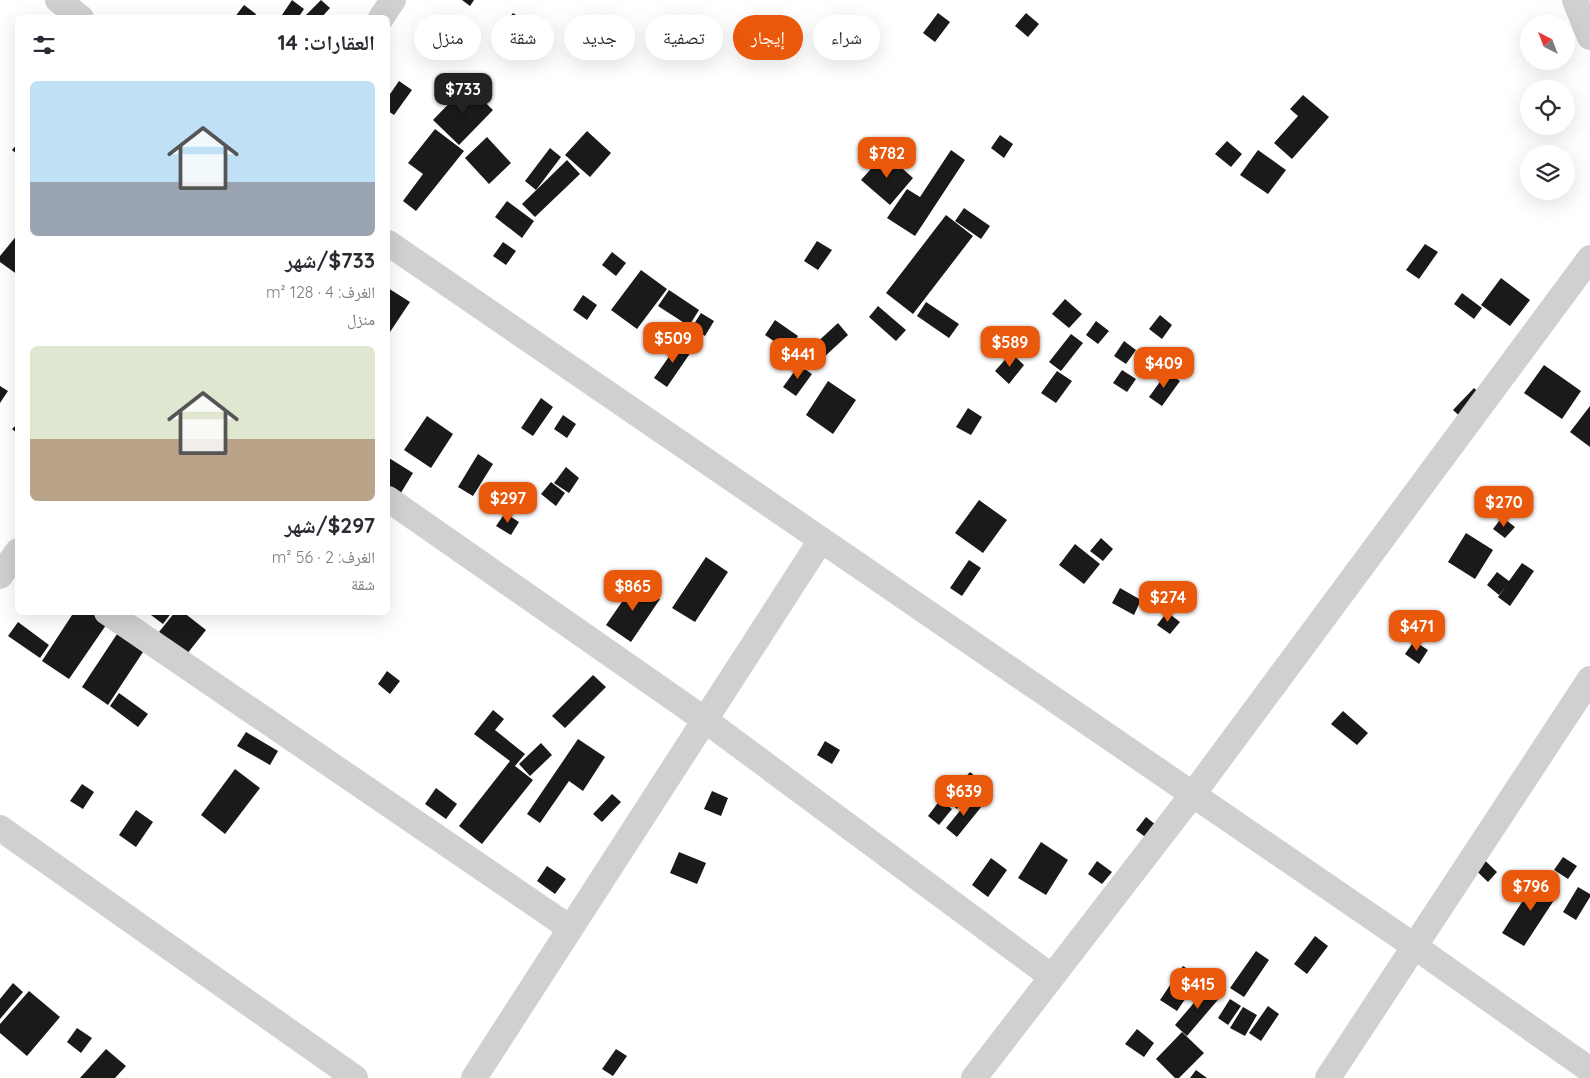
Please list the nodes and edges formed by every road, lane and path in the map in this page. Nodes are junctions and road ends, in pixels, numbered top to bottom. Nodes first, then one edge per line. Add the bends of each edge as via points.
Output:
1 (58, 0) edge
2 (392, 0) edge
3 (1575, 0) edge
4 (77, 15) edge
5 (383, 15) edge
6 (1590, 37) edge
7 (390, 243) edge
8 (1590, 258) edge
9 (390, 500) edge
10 (0, 538) edge
11 (822, 540) junction
12 (15, 549) edge
13 (15, 554) edge
14 (0, 576) edge
15 (111, 615) edge
16 (1590, 679) edge
17 (705, 720) junction
18 (1193, 794) junction
19 (0, 828) edge
20 (570, 928) junction
21 (1414, 946) junction
22 (1052, 977) junction
23 (1590, 1070) edge
24 (355, 1078) edge
25 (474, 1078) edge
26 (974, 1078) edge
27 (1328, 1078) edge

1 - 4 street
2 - 5 street
3 - 6 street
7 - 11 street
8 - 18 street
9 - 17 street
10 - 12 street
11 - 17 street
11 - 18 street
13 - 14 street
15 - 20 street
16 - 21 street
17 - 20 street
17 - 22 street
18 - 21 street
18 - 22 street
19 - 24 street
20 - 25 street
21 - 23 street
21 - 27 street
22 - 26 street

